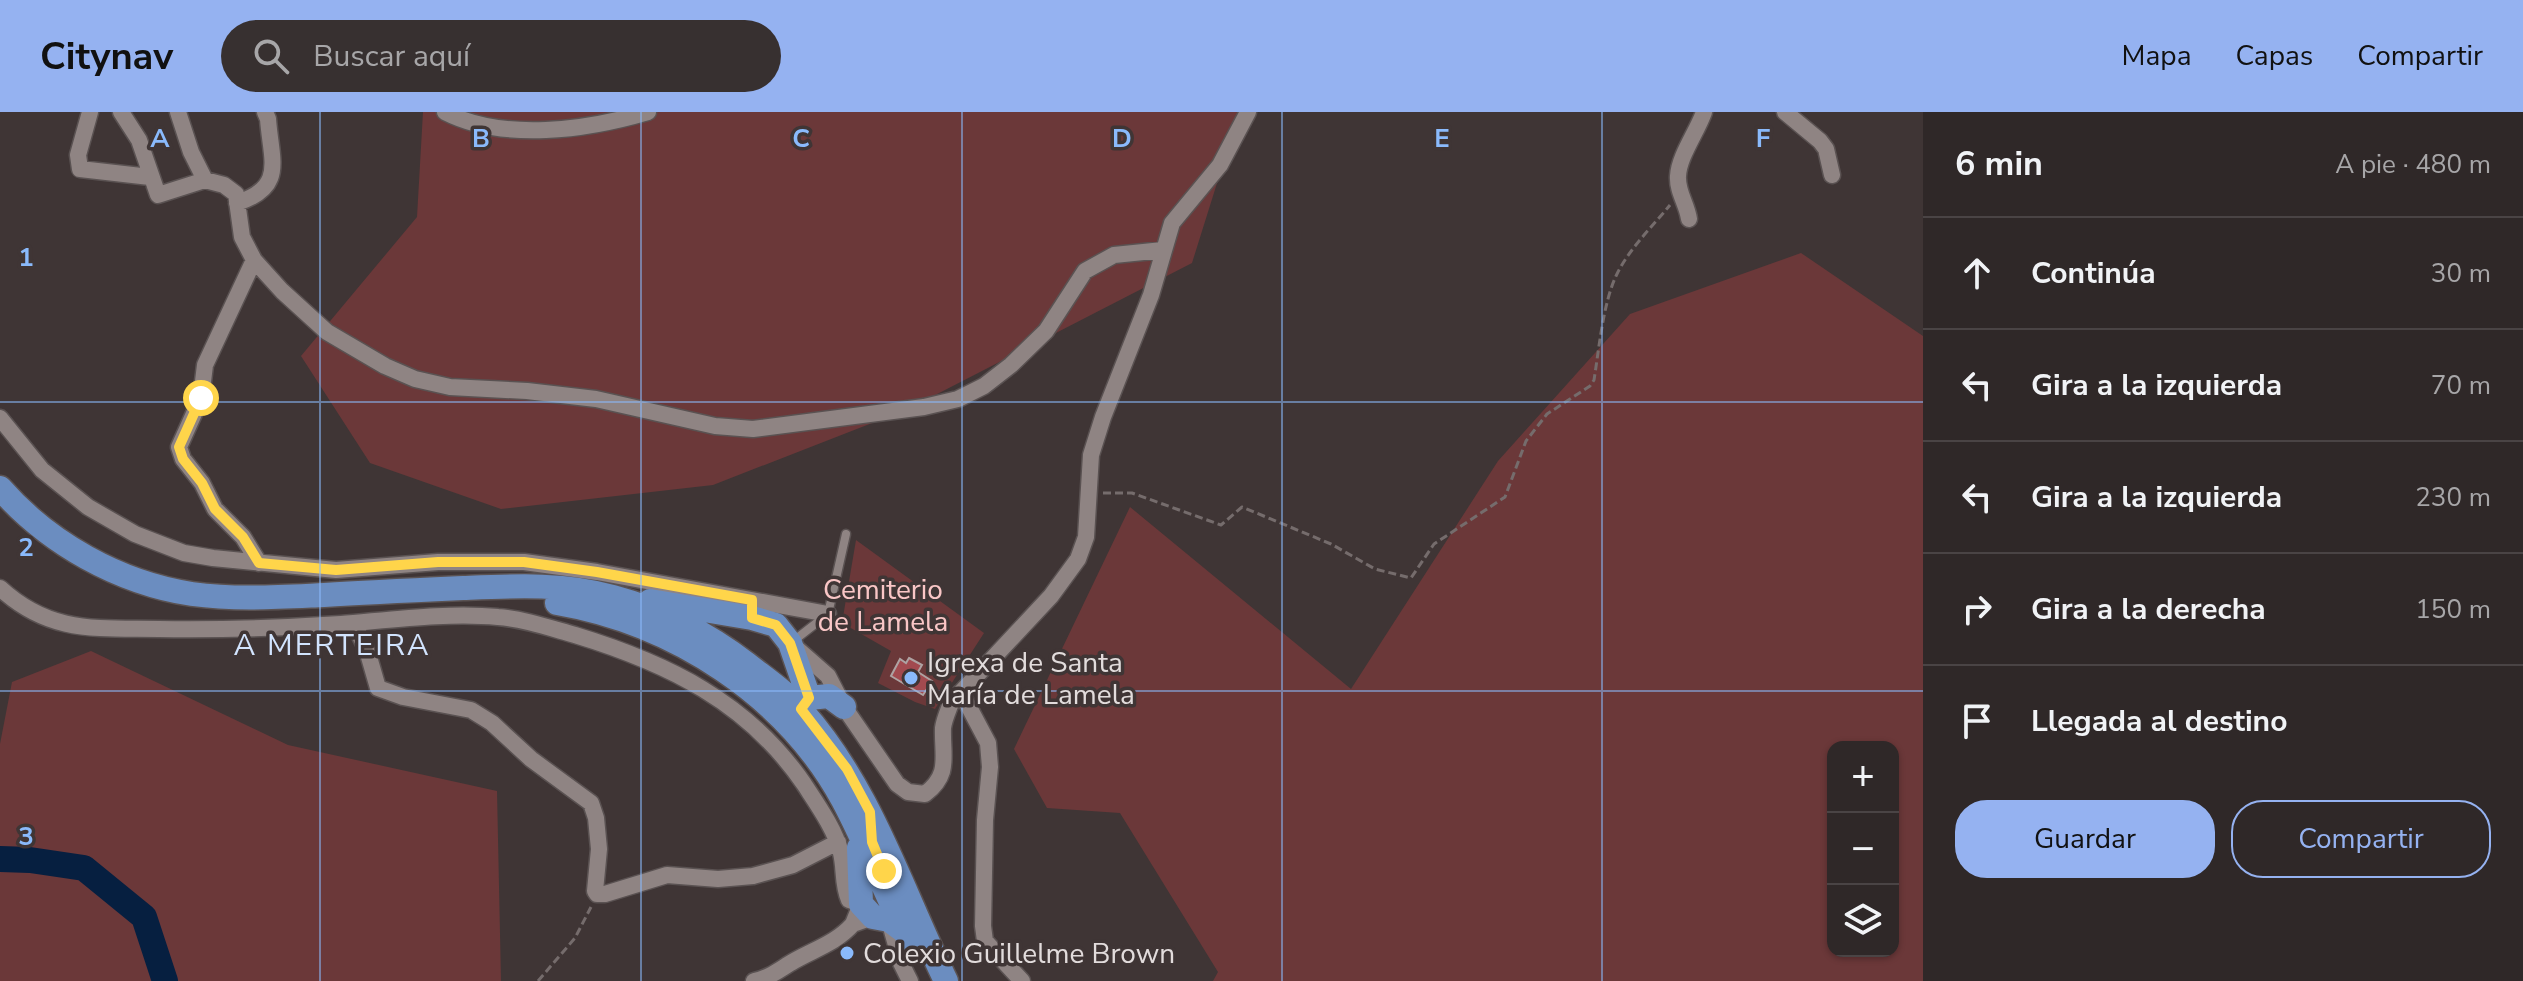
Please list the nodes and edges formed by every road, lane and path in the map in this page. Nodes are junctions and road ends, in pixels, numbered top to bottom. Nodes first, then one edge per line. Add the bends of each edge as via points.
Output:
1 (90, 112) edge
2 (121, 112) edge
3 (178, 112) edge
4 (265, 112) edge
5 (445, 112) edge
6 (648, 112) edge
7 (1248, 112) edge
8 (1704, 112) edge
9 (1785, 112) edge
10 (1832, 175) dead end
11 (150, 177) junction
12 (205, 180) junction
13 (1680, 193) junction
14 (237, 203) junction
15 (1689, 219) dead end
16 (1163, 250) junction
17 (254, 260) junction
18 (0, 418) edge
19 (0, 488) edge
20 (1089, 493) junction
21 (0, 506) edge
22 (846, 534) dead end
23 (259, 563) junction
24 (0, 588) edge
25 (612, 606) junction
26 (752, 609) junction
27 (828, 614) junction
28 (337, 624) junction
29 (790, 643) junction
30 (724, 654) junction
31 (961, 692) junction
32 (844, 707) junction
33 (801, 708) junction
34 (855, 810) junction
35 (838, 842) junction
36 (885, 890) junction
37 (597, 894) junction
38 (875, 918) junction
39 (538, 981) edge
40 (754, 981) edge
41 (910, 981) edge
42 (932, 981) edge
43 (946, 981) edge
44 (1022, 981) edge

1 - 11 street via 78,155 80,169
2 - 11 street via 139,140
3 - 12 street
4 - 14 street via 272,176 255,197
5 - 6 street via 493,129 524,132
7 - 16 street via 1220,165 1172,223
8 - 13 street via 1678,174
9 - 10 street via 1826,149
11 - 12 street via 158,195
12 - 14 street via 224,185 236,194
13 - 15 street
13 - 20 path via 1616,276 1590,386 1547,414 1526,441 1505,497 1434,544 1411,578 1375,569 1331,544 1242,507 1221,525 1132,493
14 - 17 street via 242,237
16 - 17 street via 1114,255 1085,271 1046,331 984,386 958,399 753,429 715,426 596,399 450,387 415,379 327,332
16 - 20 street via 1091,455
17 - 23 street via 205,365 201,398 179,447 215,509 243,537
18 - 23 street via 42,470 123,527 184,553
19 - 25 main road via 30,519 98,563 152,586 193,594 257,598 503,586 564,588
20 - 31 street via 1086,537 1078,559 1051,596
21 - 25 main road via 70,563 110,584 218,609 445,600
22 - 27 lane
23 - 26 street via 336,570 524,562 597,572
24 - 28 street via 41,617 95,628 234,630
25 - 26 main road
25 - 30 main road
25 - 34 main road via 704,657 759,698 792,729
26 - 27 street
26 - 29 main road via 776,625
26 - 30 main road via 735,627
27 - 29 lane
28 - 35 street via 498,617 565,632 656,664 718,697 760,731 803,782
28 - 37 street via 358,632 378,688 471,710 591,803 599,849
29 - 32 street via 828,676
29 - 33 main road
30 - 33 main road
31 - 32 street via 943,724 944,765 938,784 925,794 897,784
31 - 44 street via 988,743 985,941
32 - 33 main road via 829,696
33 - 34 main road
34 - 36 main road
34 - 38 main road
34 - 43 main road
35 - 37 street via 793,865 753,876 667,875
35 - 38 street via 849,900
36 - 38 main road
36 - 38 main road
37 - 39 path via 575,938
38 - 40 street
38 - 41 street
38 - 42 main road

